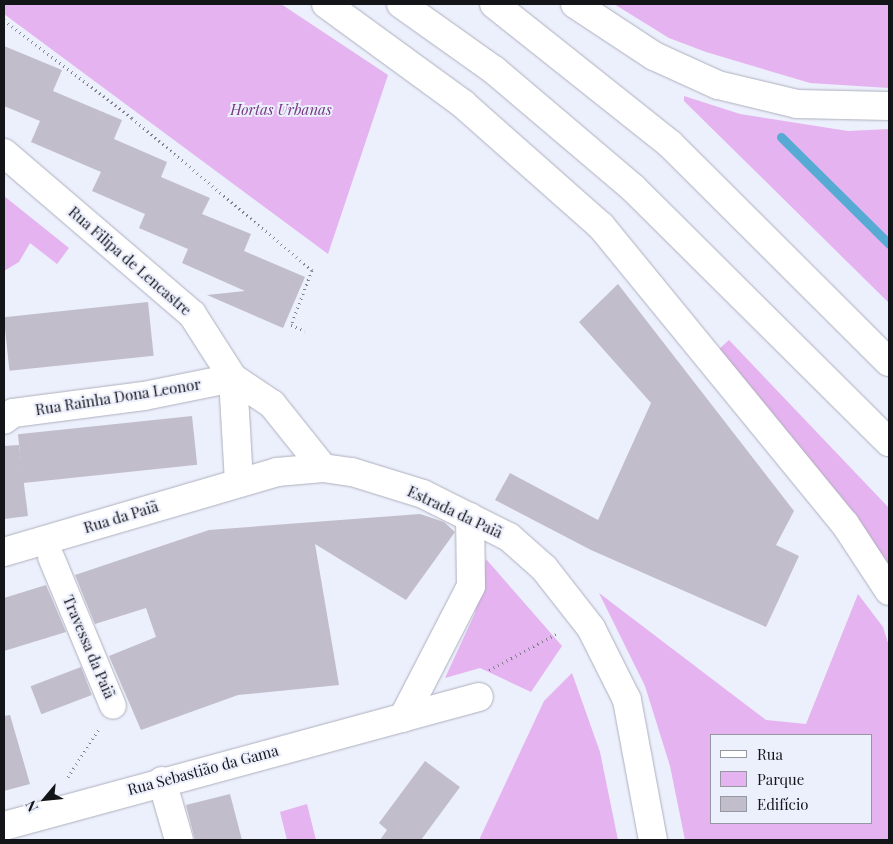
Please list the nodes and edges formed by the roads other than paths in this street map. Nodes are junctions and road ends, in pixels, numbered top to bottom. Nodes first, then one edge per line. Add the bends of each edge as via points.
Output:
1 (326, 4) edge
2 (401, 4) edge
3 (494, 4) edge
4 (575, 4) edge
5 (889, 106) edge
6 (4, 153) edge
7 (889, 362) edge
8 (233, 378) junction
9 (4, 420) edge
10 (889, 442) edge
11 (323, 468) junction
12 (239, 481) junction
13 (470, 517) junction
14 (4, 552) edge
15 (51, 557) dead end
16 (889, 591) edge
17 (479, 697) road end
18 (113, 706) road end
19 (403, 718) junction
20 (162, 781) junction
21 (4, 826) edge
22 (179, 840) edge
23 (653, 840) edge

1 - 16 main road via 463,104 602,226 845,524
2 - 10 main road via 494,70 633,188
3 - 7 main road via 670,144
4 - 5 main road via 654,56 718,85 797,104
6 - 8 main road, Rua Filipa de Lencastre via 192,314
8 - 9 main road, Rua Rainha Dona Leonor via 144,396 13,413
8 - 11 main road, Rua Filipa de Lencastre via 272,404
8 - 12 main road
11 - 12 main road, Estrada da Paiã
11 - 13 main road, Estrada da Paiã via 376,478
12 - 14 main road, Rua da Paiã
13 - 19 main road via 471,586
13 - 23 main road, Estrada da Paiã via 509,537 544,568 591,628 627,700
15 - 18 street, Travessa da Paiã
17 - 19 main road, Rua Sebastião da Gama
19 - 20 main road, Rua Sebastião da Gama
20 - 21 main road, Rua Sebastião da Gama via 47,811
20 - 22 main road

